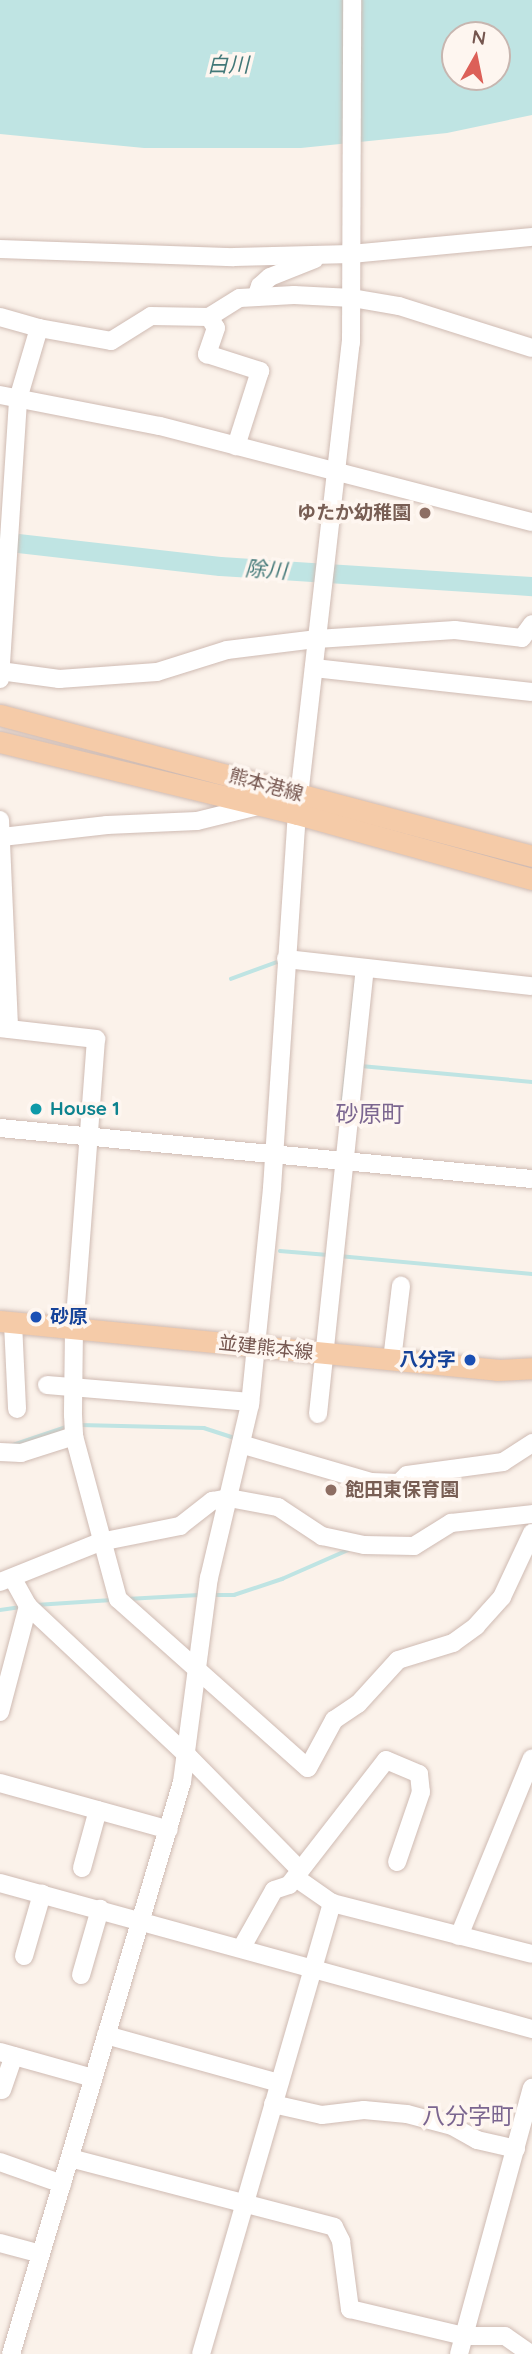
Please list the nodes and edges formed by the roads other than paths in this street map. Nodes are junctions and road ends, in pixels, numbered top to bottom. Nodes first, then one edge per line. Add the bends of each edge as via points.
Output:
1 (352, 0) edge
2 (532, 237) edge
3 (0, 249) edge
4 (351, 254) junction
5 (327, 255) junction
6 (256, 297) junction
7 (352, 298) junction
8 (0, 317) edge
9 (209, 317) junction
10 (39, 328) junction
11 (532, 348) edge
12 (0, 395) edge
13 (18, 399) junction
14 (236, 446) junction
15 (335, 471) junction
16 (532, 522) edge
17 (531, 628) edge
18 (317, 639) junction
19 (314, 667) junction
20 (1, 671) edge
21 (0, 679) edge
22 (532, 692) edge
23 (0, 715) edge
24 (0, 742) edge
25 (298, 804) junction
26 (262, 805) junction
27 (1, 828) edge
28 (532, 856) edge
29 (532, 879) edge
30 (286, 959) junction
31 (365, 968) junction
32 (532, 986) edge
33 (5, 1028) edge
34 (0, 1128) edge
35 (89, 1137) junction
36 (274, 1154) junction
37 (346, 1161) junction
38 (532, 1178) edge
39 (401, 1286) dead end
40 (7, 1322) edge
41 (74, 1329) junction
42 (257, 1347) junction
43 (324, 1354) junction
44 (391, 1360) junction
45 (532, 1368) edge
46 (47, 1385) dead end
47 (74, 1387) junction
48 (250, 1402) junction
49 (17, 1409) dead end
50 (318, 1414) dead end
51 (74, 1436) junction
52 (532, 1443) edge
53 (244, 1446) junction
54 (0, 1452) edge
55 (229, 1498) junction
56 (532, 1514) edge
57 (532, 1533) edge
58 (100, 1542) junction
59 (7, 1581) edge
60 (28, 1606) junction
61 (197, 1669) junction
62 (0, 1712) edge
63 (189, 1757) junction
64 (532, 1758) edge
65 (0, 1783) edge
66 (98, 1811) junction
67 (169, 1830) junction
68 (397, 1862) dead end
69 (82, 1868) dead end
70 (298, 1868) junction
71 (0, 1883) edge
72 (42, 1894) junction
73 (332, 1903) junction
74 (100, 1909) junction
75 (142, 1920) junction
76 (458, 1936) junction
77 (242, 1947) junction
78 (532, 1954) edge
79 (24, 1956) dead end
80 (312, 1969) junction
81 (81, 1975) dead end
82 (532, 2029) edge
83 (106, 2035) junction
84 (7, 2054) edge
85 (93, 2078) junction
86 (279, 2083) junction
87 (532, 2088) edge
88 (2, 2090) dead end
89 (273, 2104) junction
90 (516, 2149) junction
91 (70, 2158) junction
92 (0, 2162) edge
93 (62, 2183) junction
94 (245, 2207) junction
95 (0, 2243) edge
96 (41, 2254) junction
97 (464, 2336) junction
98 (12, 2354) edge
99 (201, 2354) edge
100 (459, 2354) edge
101 (531, 2354) edge

1 - 4 street
2 - 4 street
3 - 5 street via 234,257
4 - 5 street
4 - 7 street
5 - 6 street via 270,277
6 - 7 street
6 - 9 street via 230,301
7 - 11 street via 398,306
7 - 15 street via 352,343
8 - 10 street
9 - 10 street via 151,316 111,341
9 - 14 street via 216,328 207,354 260,371
10 - 13 street
12 - 13 street
13 - 14 street
13 - 20 street
14 - 15 street
15 - 16 street
15 - 18 street
17 - 18 street via 522,638 455,631
18 - 19 street
18 - 20 street via 227,650 157,671 58,679
19 - 22 street
19 - 25 street
20 - 21 street
23 - 25 main road, 熊本港線
24 - 26 main road, 熊本港線
25 - 26 main road, 熊本港線
25 - 28 main road, 熊本港線
25 - 29 main road, 熊本港線
25 - 30 street
26 - 27 street via 197,821
27 - 33 street
30 - 31 street
30 - 36 street
31 - 32 street
31 - 37 street
33 - 35 street via 96,1039
34 - 35 street
35 - 36 street
35 - 41 street
36 - 37 street
36 - 42 street
37 - 38 street
37 - 43 street
39 - 44 street
40 - 41 main road, 並建熊本線
40 - 49 street
41 - 42 main road, 並建熊本線
41 - 47 street
42 - 43 main road, 並建熊本線
42 - 48 street
43 - 44 main road, 並建熊本線
43 - 50 street
44 - 45 main road, 並建熊本線 via 506,1371
46 - 47 street
47 - 48 street
47 - 51 street
48 - 53 street
51 - 54 street via 20,1452
51 - 58 street
52 - 53 street via 503,1462 407,1475 399,1483 371,1482
53 - 55 street
55 - 56 street via 278,1507 322,1536 364,1545 414,1546 451,1523
55 - 58 street via 212,1500 180,1526
55 - 61 street via 209,1578
57 - 61 street via 502,1597 469,1632 453,1643 398,1660 358,1704 334,1720 308,1768
58 - 59 street
58 - 61 street via 118,1599
59 - 60 street
60 - 62 street
60 - 63 street
61 - 63 street
63 - 67 street
63 - 70 street
64 - 76 street
65 - 66 street
66 - 67 street
66 - 69 street
67 - 75 street
68 - 70 street via 421,1792 419,1774 386,1760 364,1794
70 - 73 street via 299,1880
70 - 77 street via 289,1885 274,1890
71 - 72 street
72 - 74 street
72 - 79 street
73 - 76 street
73 - 80 street
74 - 75 street
74 - 81 street
75 - 77 street
75 - 83 street
76 - 78 street
77 - 80 street
80 - 82 street
80 - 86 street
83 - 85 street
83 - 86 street
84 - 85 street
84 - 88 street
85 - 91 street
86 - 89 street
87 - 90 street
89 - 90 street via 322,2115 364,2110 407,2114
89 - 94 street
90 - 97 street
91 - 93 street
91 - 94 street
92 - 93 street
93 - 96 street
94 - 97 street via 334,2227 341,2241 350,2309
94 - 99 street
95 - 96 street
96 - 98 street
97 - 100 street
97 - 101 street via 505,2336

